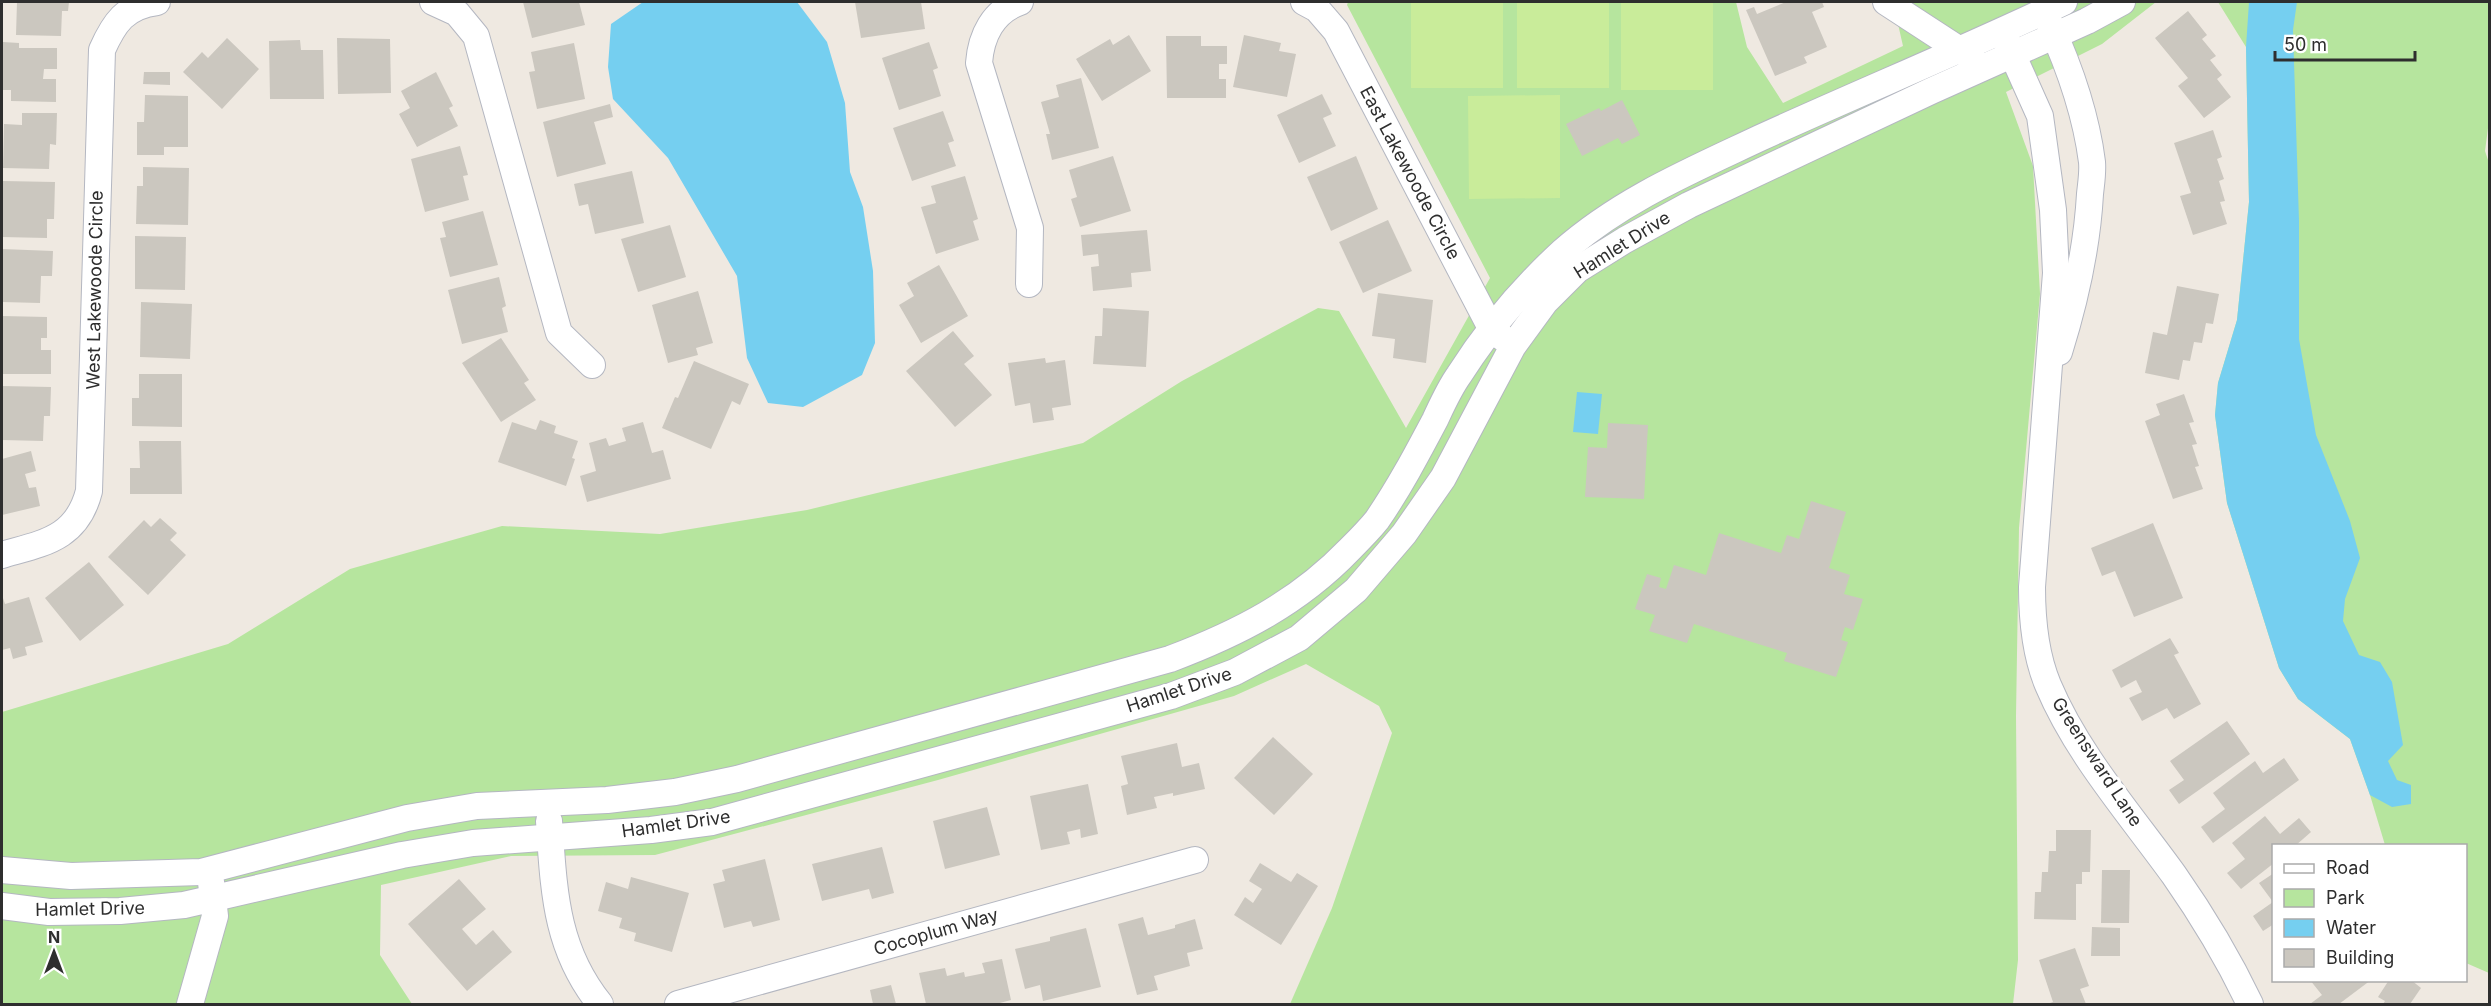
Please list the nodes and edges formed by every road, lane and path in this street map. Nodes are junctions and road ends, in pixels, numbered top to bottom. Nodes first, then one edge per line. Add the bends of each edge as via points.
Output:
1 (157, 2) edge
2 (433, 2) edge
3 (1020, 2) edge
4 (1304, 2) edge
5 (1886, 2) edge
6 (2122, 2) edge
7 (2054, 6) edge
8 (2003, 31) junction
9 (2055, 36) junction
10 (1961, 50) junction
11 (2012, 56) junction
12 (1984, 67) junction
13 (1029, 284) dead end
14 (1492, 330) junction
15 (1513, 346) junction
16 (592, 365) dead end
17 (2049, 384) junction
18 (2, 555) edge
19 (548, 803) junction
20 (550, 837) junction
21 (1195, 860) dead end
22 (2, 870) edge
23 (209, 870) junction
24 (214, 898) junction
25 (2, 906) edge
26 (190, 1005) edge
27 (600, 1005) edge
28 (678, 1005) edge
29 (2250, 1005) edge

1 - 18 street, West Lakewoode Circle via 122,17 112,28 101,57 90,491 74,523 58,537
2 - 16 street via 458,14 476,36 560,333
3 - 13 street via 992,22 982,41 979,63 1030,228
4 - 14 street, East Lakewoode Circle via 1323,14 1336,31
5 - 10 street
6 - 9 street, Hamlet Drive
7 - 8 street, Hamlet Drive
7 - 9 street, Greensward Lane
8 - 10 street, Hamlet Drive
8 - 11 street, Greensward Lane
9 - 11 street, Hamlet Drive
9 - 17 street, Greensward Lane via 2085,123 2092,165 2079,279
10 - 12 street
10 - 14 street, Hamlet Drive via 1653,188 1604,218 1562,253 1523,291
11 - 12 street, Hamlet Drive
11 - 17 street, Greensward Lane via 2040,116 2048,166 2056,273
12 - 15 street, Hamlet Drive via 1689,205 1625,240 1577,270 1545,302
14 - 15 street, East Lakewoode Circle
14 - 19 street, Hamlet Drive via 1458,376 1408,471 1375,522 1330,569 1278,608 1223,639 1170,659 737,779 675,792
15 - 20 street, Hamlet Drive via 1443,478 1404,534 1356,590 1299,638 1235,672 1171,696 712,822
17 - 29 street, Greensward Lane via 2032,586 2032,619 2047,683 2118,801 2175,876 2214,937
19 - 20 street
19 - 23 street, Hamlet Drive via 477,806 407,818
20 - 24 street, Hamlet Drive via 472,843 402,855
20 - 27 street via 562,933 573,962
21 - 28 street, Cocoplum Way
22 - 23 street, Hamlet Drive via 71,876
23 - 24 street
24 - 25 street, Hamlet Drive via 120,911 49,912
24 - 26 street via 215,916

